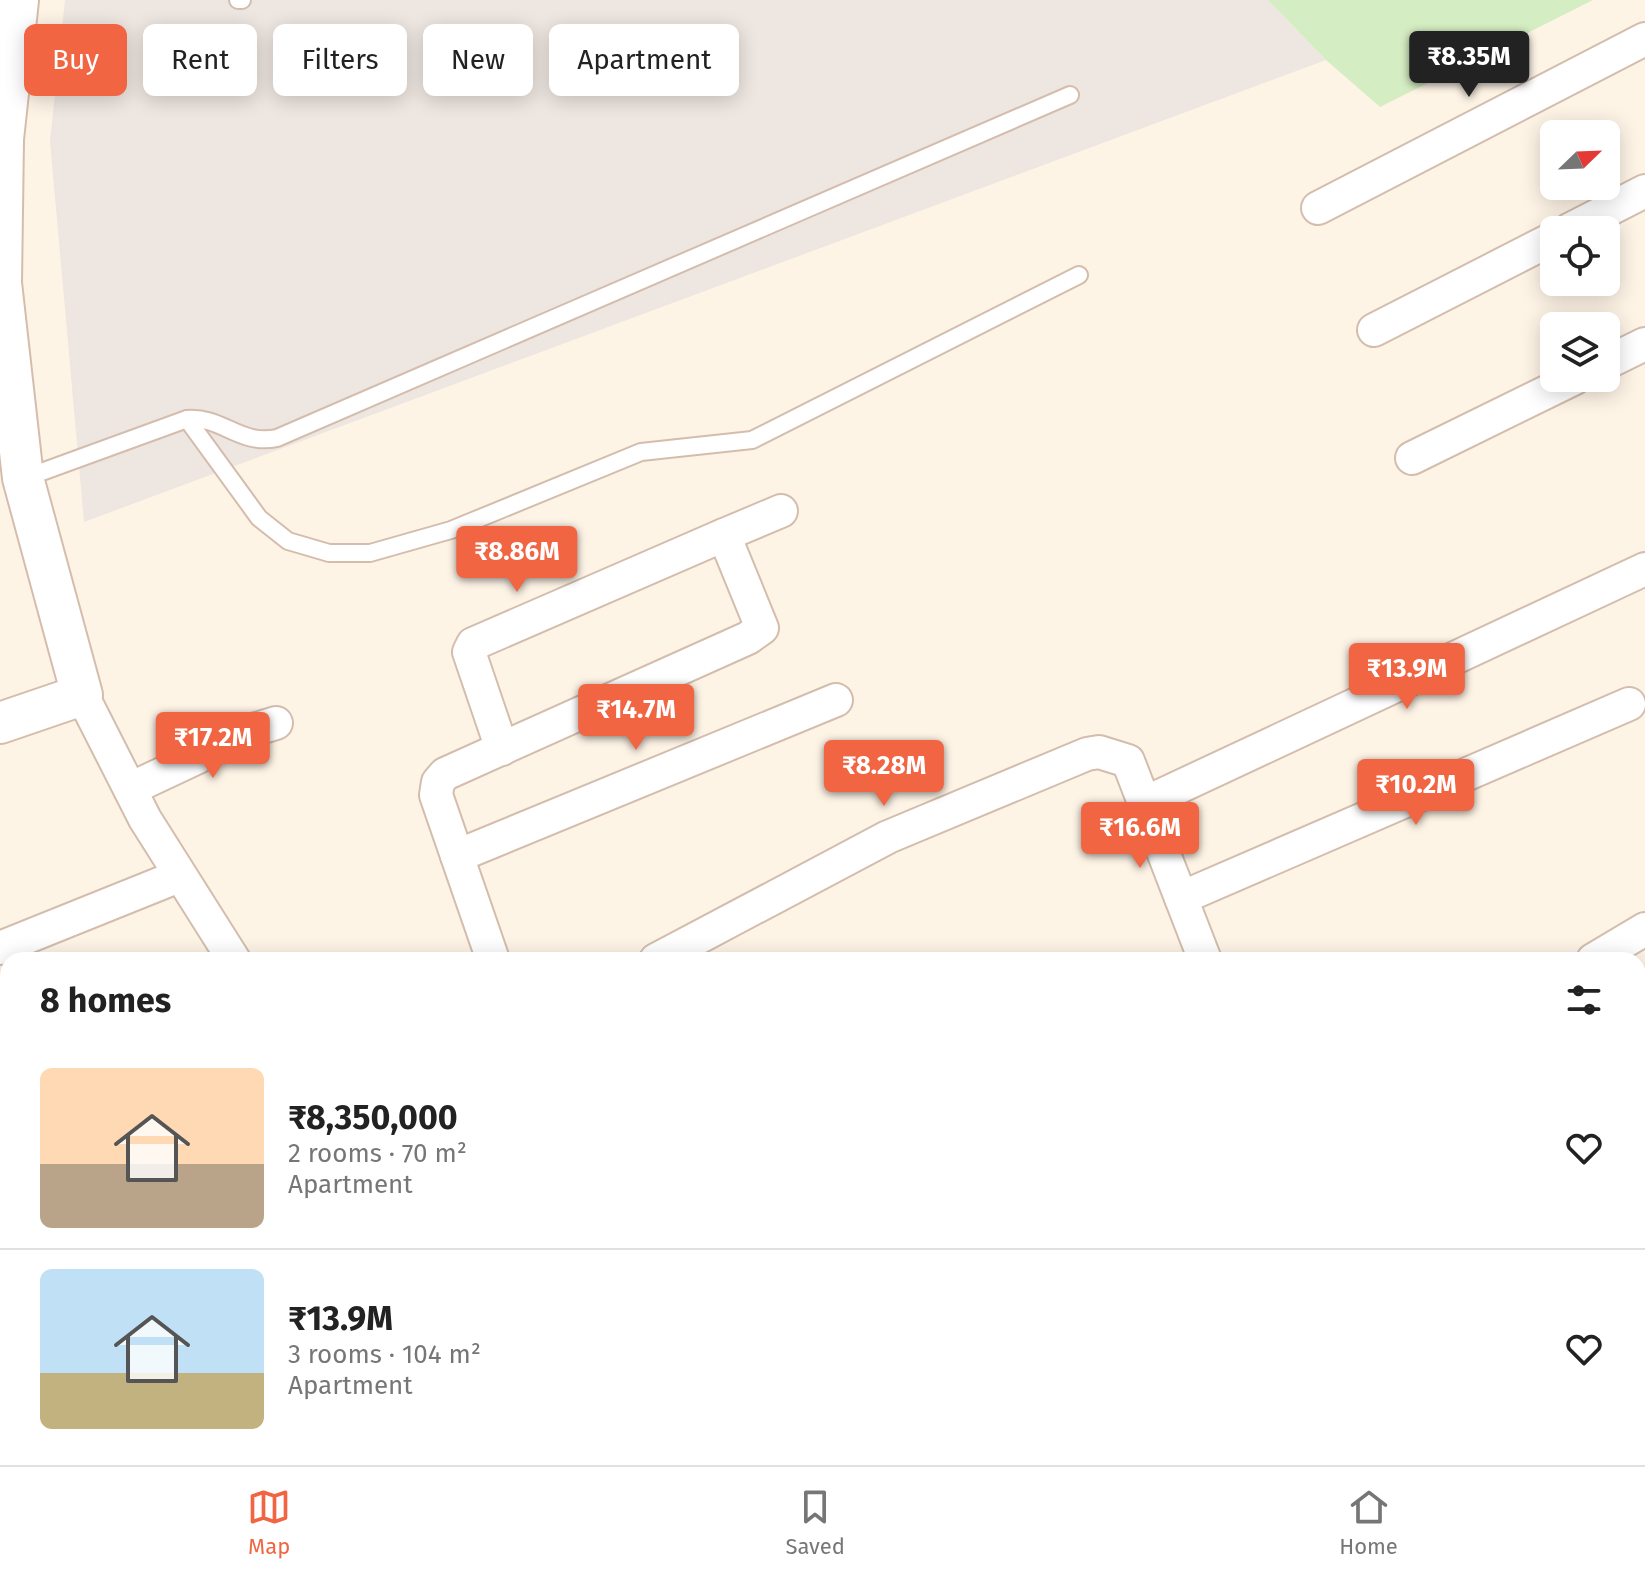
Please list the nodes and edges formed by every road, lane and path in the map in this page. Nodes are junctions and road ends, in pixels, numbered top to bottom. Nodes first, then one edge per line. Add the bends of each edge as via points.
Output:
1 (18, 0) edge
2 (1645, 39) edge
3 (1070, 95) dead end
4 (1, 139) edge
5 (1645, 191) edge
6 (1318, 208) dead end
7 (1596, 216) edge
8 (1540, 245) edge
9 (1079, 275) dead end
10 (1374, 330) dead end
11 (1645, 344) edge
12 (1620, 356) edge
13 (1546, 392) edge
14 (8, 417) edge
15 (187, 419) junction
16 (1412, 458) dead end
17 (23, 478) junction
18 (781, 511) dead end
19 (724, 535) junction
20 (1645, 569) edge
21 (82, 695) junction
22 (836, 700) dead end
23 (1629, 704) dead end
24 (0, 723) edge
25 (276, 723) dead end
26 (502, 749) junction
27 (130, 789) junction
28 (1145, 803) junction
29 (457, 856) junction
30 (179, 876) junction
31 (1181, 898) junction
32 (1645, 929) edge
33 (0, 948) edge
34 (37, 948) edge
35 (229, 952) edge
36 (490, 952) edge
37 (674, 952) edge
38 (1197, 952) edge
39 (1606, 952) edge

1 - 4 street
2 - 6 street
3 - 15 lane via 277,438 261,442 210,421
4 - 14 street
5 - 7 street
8 - 10 street
9 - 15 lane via 752,440 641,452 451,530 370,553 329,553 288,541 259,518
11 - 12 street
13 - 16 street
14 - 17 street
15 - 17 lane
17 - 21 street
18 - 19 street
19 - 26 street via 473,644 469,652
19 - 26 street via 762,628
20 - 28 street
21 - 24 street
21 - 27 street
22 - 29 street
23 - 31 street
25 - 27 street via 224,739
26 - 29 street via 438,782 436,795
27 - 30 street
28 - 31 street
28 - 37 street via 1128,761 1087,754 888,837
29 - 36 street
30 - 34 street
30 - 35 street
31 - 38 street
32 - 39 street
33 - 34 street

